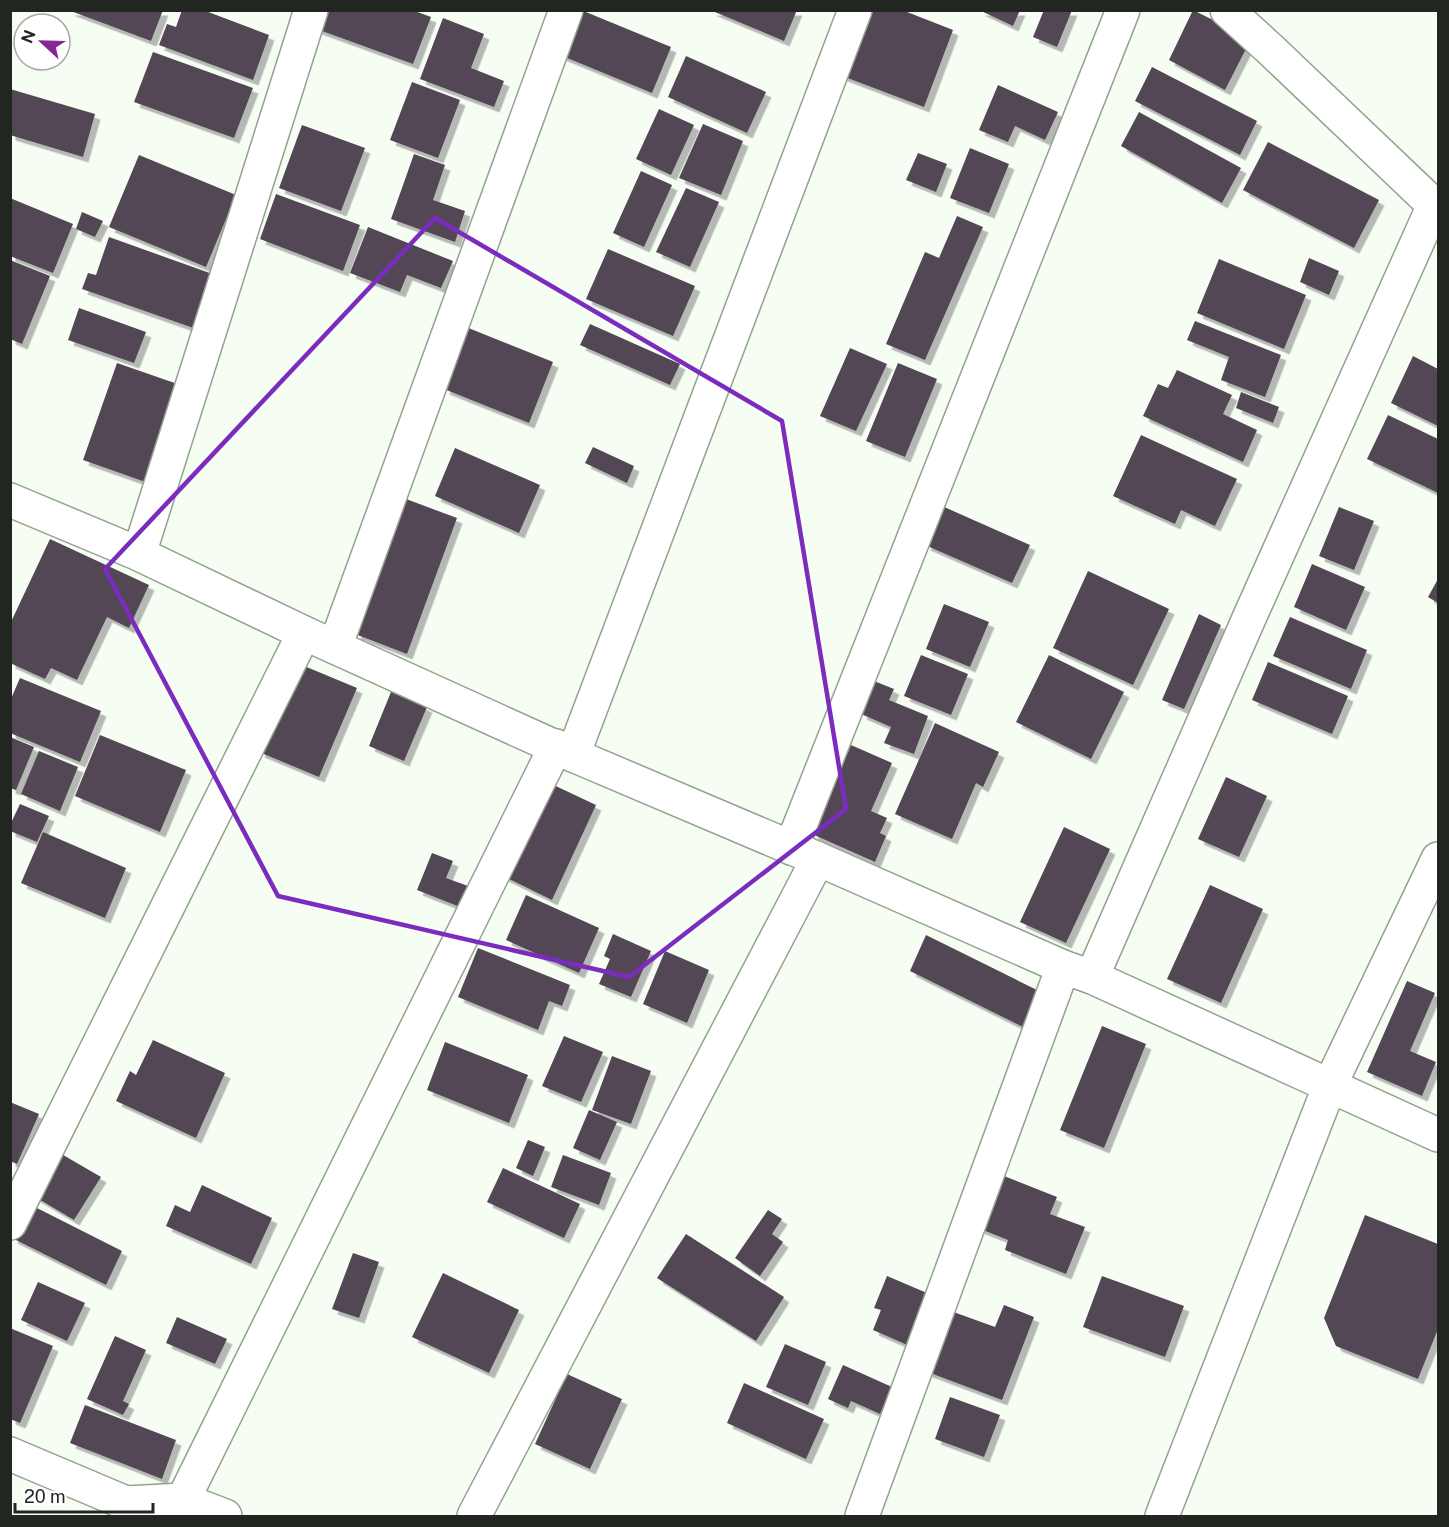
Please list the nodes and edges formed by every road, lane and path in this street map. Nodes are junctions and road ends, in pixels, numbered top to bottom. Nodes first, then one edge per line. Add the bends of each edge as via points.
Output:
1 (311, 10) edge
2 (566, 10) edge
3 (855, 10) edge
4 (1123, 10) edge
5 (1227, 10) edge
6 (1436, 207) edge
7 (10, 500) edge
8 (139, 554) junction
9 (304, 633) junction
10 (335, 647) junction
11 (564, 750) junction
12 (804, 854) junction
13 (1438, 859) edge
14 (1078, 972) junction
15 (1330, 1085) junction
16 (1438, 1135) edge
17 (10, 1224) edge
18 (10, 1454) edge
19 (183, 1500) junction
20 (124, 1510) edge
21 (225, 1516) edge
22 (474, 1516) edge
23 (862, 1516) edge
24 (1162, 1516) edge

1 - 8 street
2 - 10 street
3 - 11 street
4 - 12 street
5 - 6 street
6 - 14 street via 1264,585
7 - 8 street
8 - 9 street
9 - 10 street
9 - 17 street
10 - 11 street
11 - 12 street
11 - 19 street
12 - 14 street
12 - 22 street
13 - 15 street
14 - 15 street
14 - 23 street
15 - 16 street
15 - 24 street
18 - 20 street
19 - 20 street
19 - 21 street

